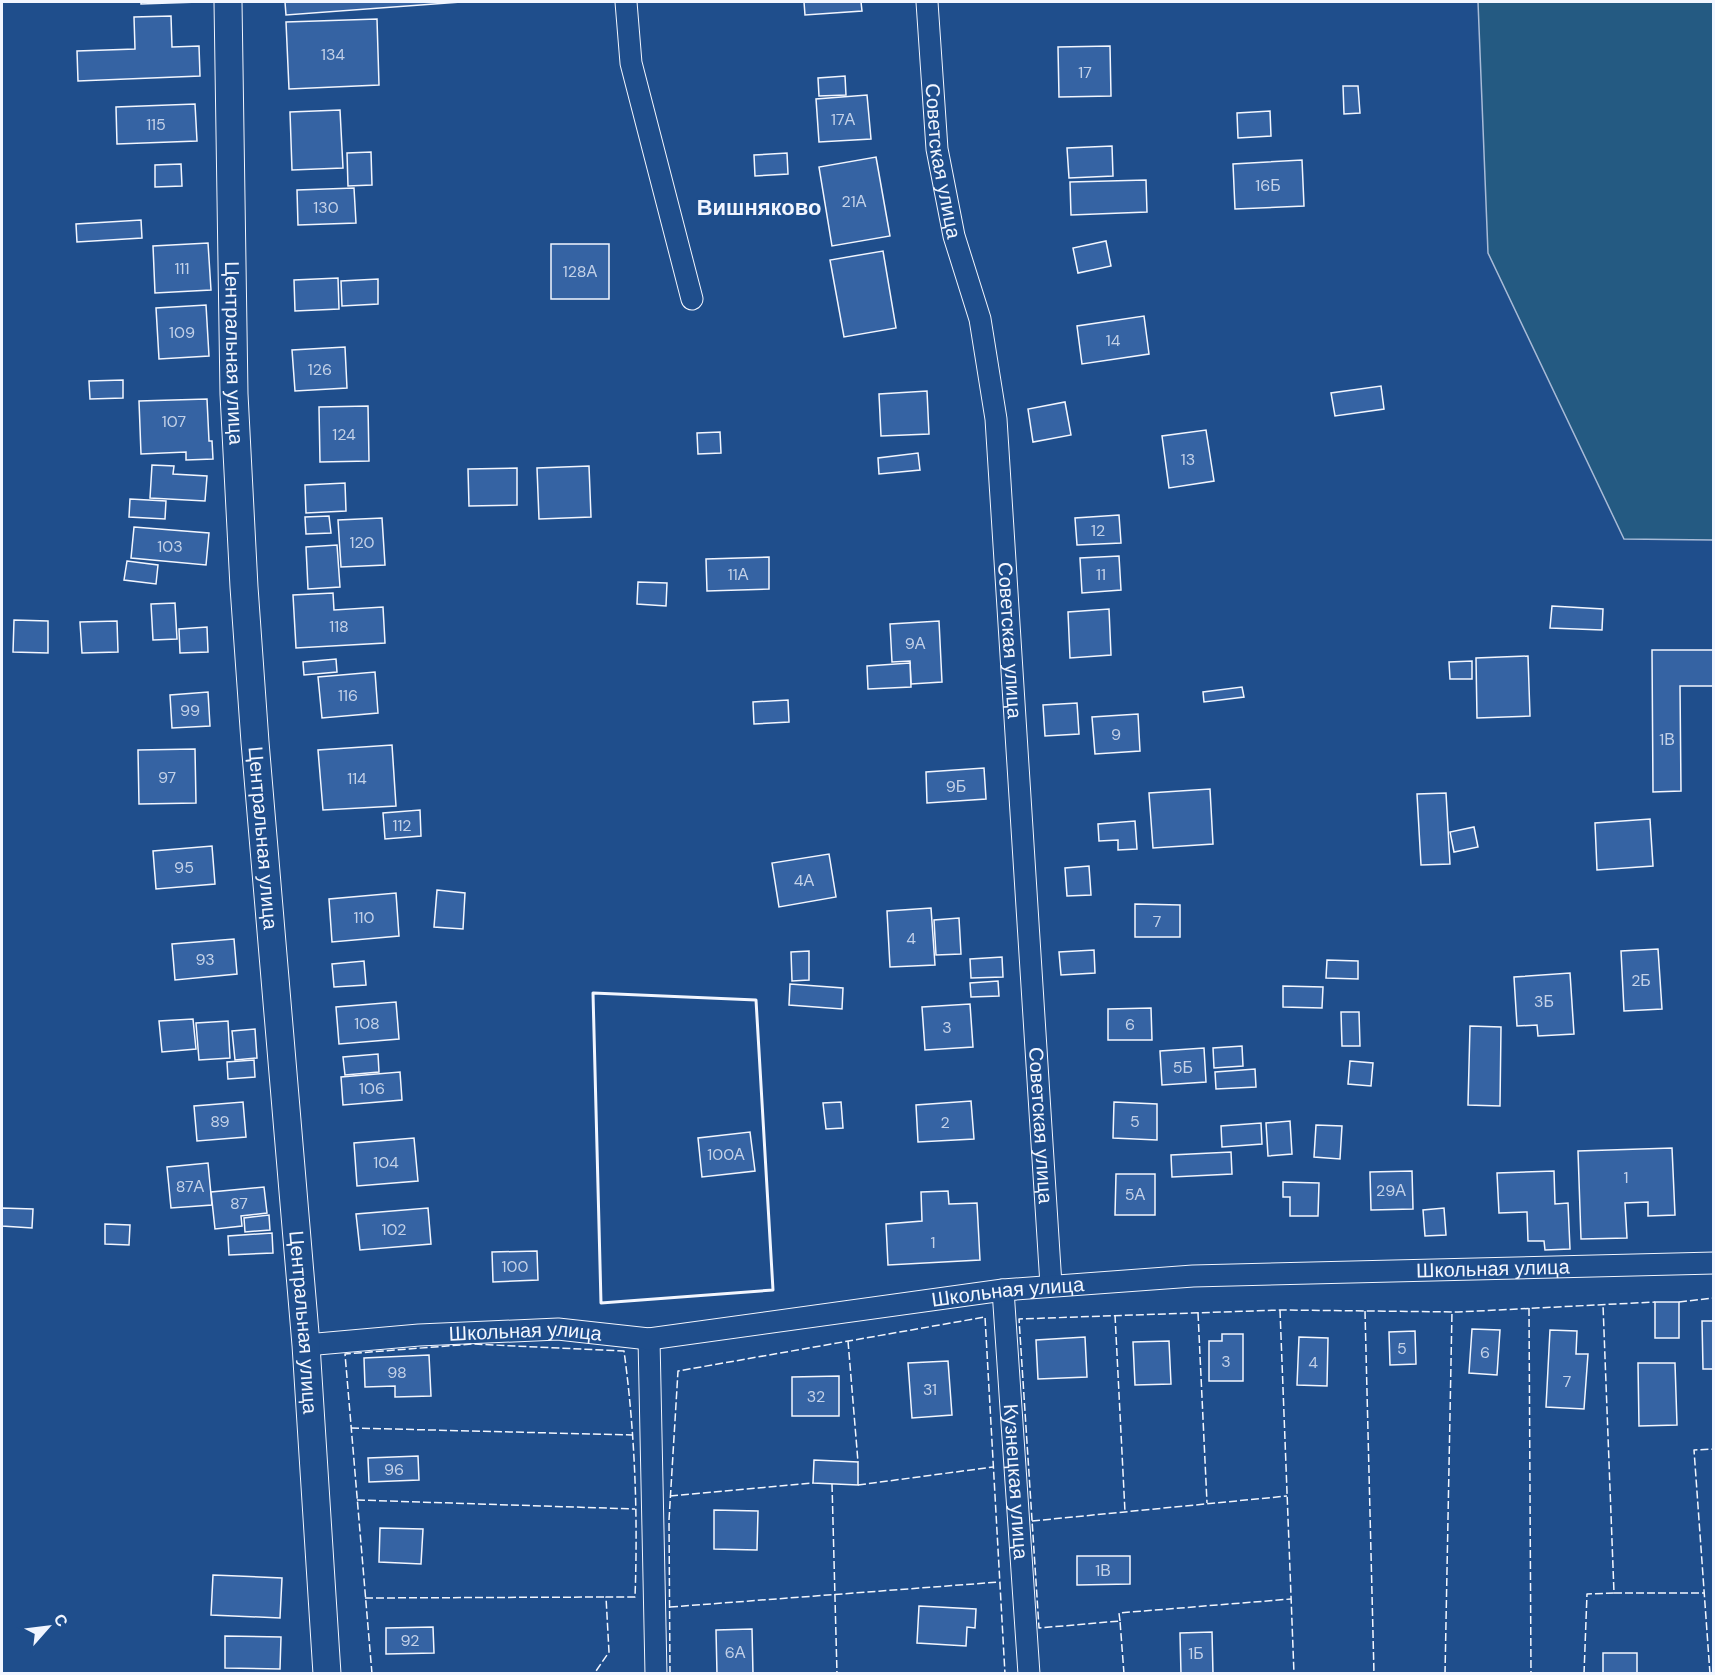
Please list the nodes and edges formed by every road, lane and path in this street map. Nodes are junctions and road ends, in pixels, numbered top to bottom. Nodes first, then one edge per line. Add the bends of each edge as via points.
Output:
1 (228, 2) edge
2 (626, 2) edge
3 (927, 2) edge
4 (692, 299) dead end
5 (1713, 1263) edge
6 (1051, 1285) junction
7 (1003, 1290) junction
8 (649, 1339) junction
9 (306, 1345) junction
10 (327, 1674) edge
11 (656, 1674) edge
12 (1029, 1674) edge

1 - 9 street, Центральная улица via 234,394 244,576
2 - 4 street via 631,63
3 - 6 street, Советская улица via 937,149 954,236 980,319 996,419
5 - 6 street, Школьная улица via 1193,1276
6 - 7 street, Школьная улица
7 - 8 street, Школьная улица
7 - 12 street, Кузнецкая улица
8 - 9 street, Школьная улица via 558,1329
8 - 11 street
9 - 10 street, Центральная улица

